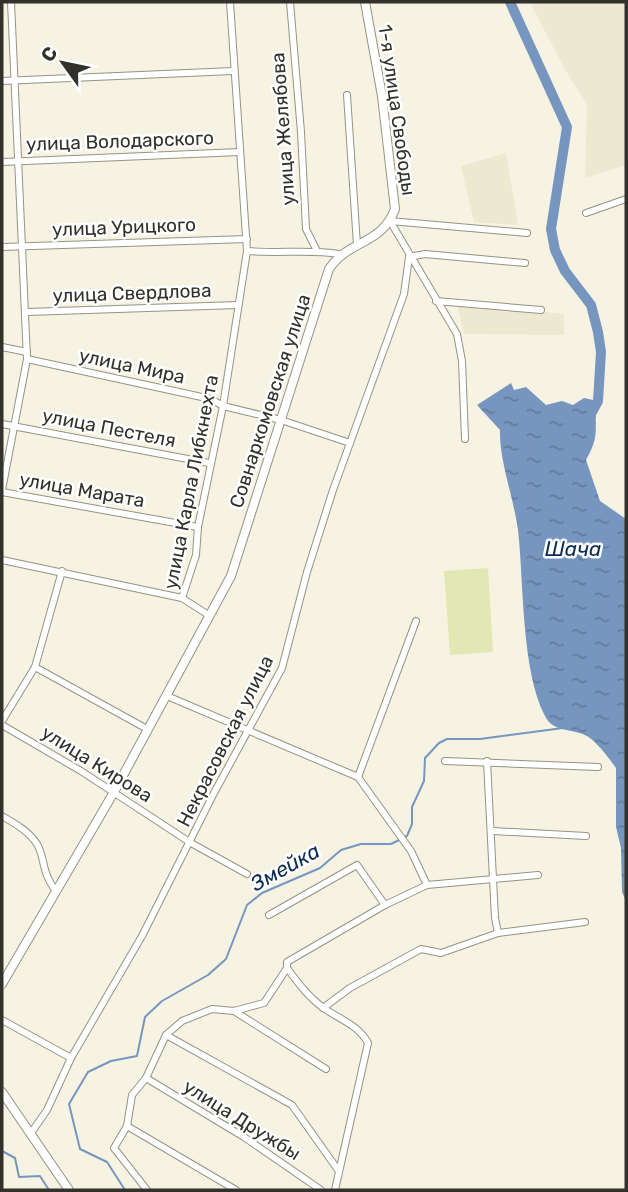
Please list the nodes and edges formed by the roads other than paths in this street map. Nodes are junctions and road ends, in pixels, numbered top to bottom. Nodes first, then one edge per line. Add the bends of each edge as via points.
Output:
1 (11, 2) edge
2 (230, 2) edge
3 (290, 2) edge
4 (365, 2) edge
5 (233, 71) junction
6 (12, 80) junction
7 (2, 81) edge
8 (347, 95) dead end
9 (240, 152) junction
10 (20, 161) junction
11 (2, 162) edge
12 (626, 199) edge
13 (586, 213) dead end
14 (390, 221) junction
15 (527, 233) dead end
16 (247, 239) junction
17 (357, 245) junction
18 (23, 246) junction
19 (2, 247) edge
20 (247, 251) junction
21 (317, 251) junction
22 (339, 254) junction
23 (409, 257) junction
24 (525, 263) dead end
25 (436, 301) junction
26 (238, 305) junction
27 (541, 310) dead end
28 (27, 312) junction
29 (2, 347) edge
30 (27, 355) junction
31 (223, 406) junction
32 (281, 420) junction
33 (2, 424) edge
34 (13, 426) junction
35 (465, 439) dead end
36 (350, 443) junction
37 (209, 463) junction
38 (2, 491) edge
39 (198, 527) junction
40 (2, 560) edge
41 (62, 571) junction
42 (182, 598) junction
43 (210, 616) junction
44 (416, 621) dead end
45 (35, 667) junction
46 (167, 696) junction
47 (2, 723) edge
48 (147, 729) junction
49 (249, 730) junction
50 (444, 761) dead end
51 (487, 761) junction
52 (598, 767) dead end
53 (358, 777) junction
54 (114, 792) junction
55 (2, 816) edge
56 (493, 831) junction
57 (586, 836) dead end
58 (191, 843) junction
59 (247, 874) dead end
60 (538, 874) dead end
61 (493, 878) junction
62 (427, 885) junction
63 (55, 890) junction
64 (385, 905) junction
65 (269, 915) dead end
66 (585, 922) dead end
67 (498, 933) junction
68 (287, 968) junction
69 (2, 984) edge
70 (323, 1008) junction
71 (234, 1011) junction
72 (2, 1020) edge
73 (166, 1035) junction
74 (71, 1058) junction
75 (326, 1069) dead end
76 (146, 1078) junction
77 (2, 1092) edge
78 (127, 1126) junction
79 (30, 1133) junction
80 (338, 1170) junction
81 (69, 1190) edge
82 (146, 1190) edge
83 (236, 1190) edge
84 (321, 1190) edge
85 (335, 1190) edge

1 - 6 street
2 - 5 street, улица Карла Либкнехта
3 - 21 street, улица Желябова via 306,229
4 - 14 street, 1-я улица Свободы via 395,191
5 - 6 street
5 - 9 street, улица Карла Либкнехта
6 - 7 street
6 - 10 street
8 - 17 street
9 - 10 street, улица Володарского
9 - 16 street, улица Карла Либкнехта
10 - 11 street, улица Володарского
10 - 18 street
12 - 13 street
14 - 15 street
14 - 17 street via 378,235
14 - 23 street
16 - 18 street, улица Урицкого
16 - 20 street, улица Карла Либкнехта
17 - 22 street
18 - 19 street, улица Урицкого
18 - 28 street
20 - 21 street
20 - 26 street, улица Карла Либкнехта
21 - 22 street
22 - 32 street, Совнаркомовская улица via 328,269
23 - 24 street via 425,254
23 - 25 street
23 - 36 street, Некрасовская улица via 404,295
25 - 27 street
25 - 35 street via 457,334
26 - 28 street, улица Свердлова
26 - 31 street, улица Карла Либкнехта
28 - 30 street
29 - 30 street, улица Мира
30 - 31 street, улица Мира via 211,399
30 - 34 street
31 - 32 street, улица Мира
31 - 37 street, улица Карла Либкнехта
32 - 36 street, улица Мира
32 - 43 street, Совнаркомовская улица via 231,576
33 - 34 street, улица Пестеля
34 - 37 street, улица Пестеля
34 - 38 street
36 - 49 street, Некрасовская улица via 307,572 282,668
37 - 39 street, улица Карла Либкнехта
38 - 39 street, улица Марата
39 - 42 street, улица Карла Либкнехта via 196,555
40 - 41 street
41 - 42 street
41 - 45 street
42 - 43 street, улица Карла Либкнехта
43 - 46 street
44 - 53 street
45 - 47 street
45 - 48 street
46 - 48 street
46 - 49 street
47 - 54 street, улица Кирова
48 - 54 street
49 - 53 street
49 - 58 street, Некрасовская улица
50 - 51 street
51 - 52 street
51 - 56 street
53 - 62 street via 409,848
54 - 58 street, улица Кирова
54 - 63 street
55 - 63 street via 38,845 44,875
56 - 57 street
56 - 61 street
58 - 59 street, улица Кирова
58 - 74 street, Некрасовская улица
60 - 61 street
61 - 62 street
61 - 67 street
62 - 64 street
63 - 69 street
64 - 65 street via 357,865
64 - 68 street via 287,962
66 - 67 street
67 - 70 street via 441,953 421,949
68 - 70 street
68 - 71 street via 264,1003
70 - 80 street via 353,1025 368,1043
71 - 73 street via 212,1009 182,1021
71 - 75 street
72 - 74 street
73 - 76 street
73 - 80 street via 292,1105
74 - 79 street, Некрасовская улица via 47,1110
76 - 78 street via 132,1095
76 - 84 street, улица Дружбы
77 - 79 street
78 - 82 street via 114,1148
78 - 83 street
79 - 81 street
80 - 85 street

